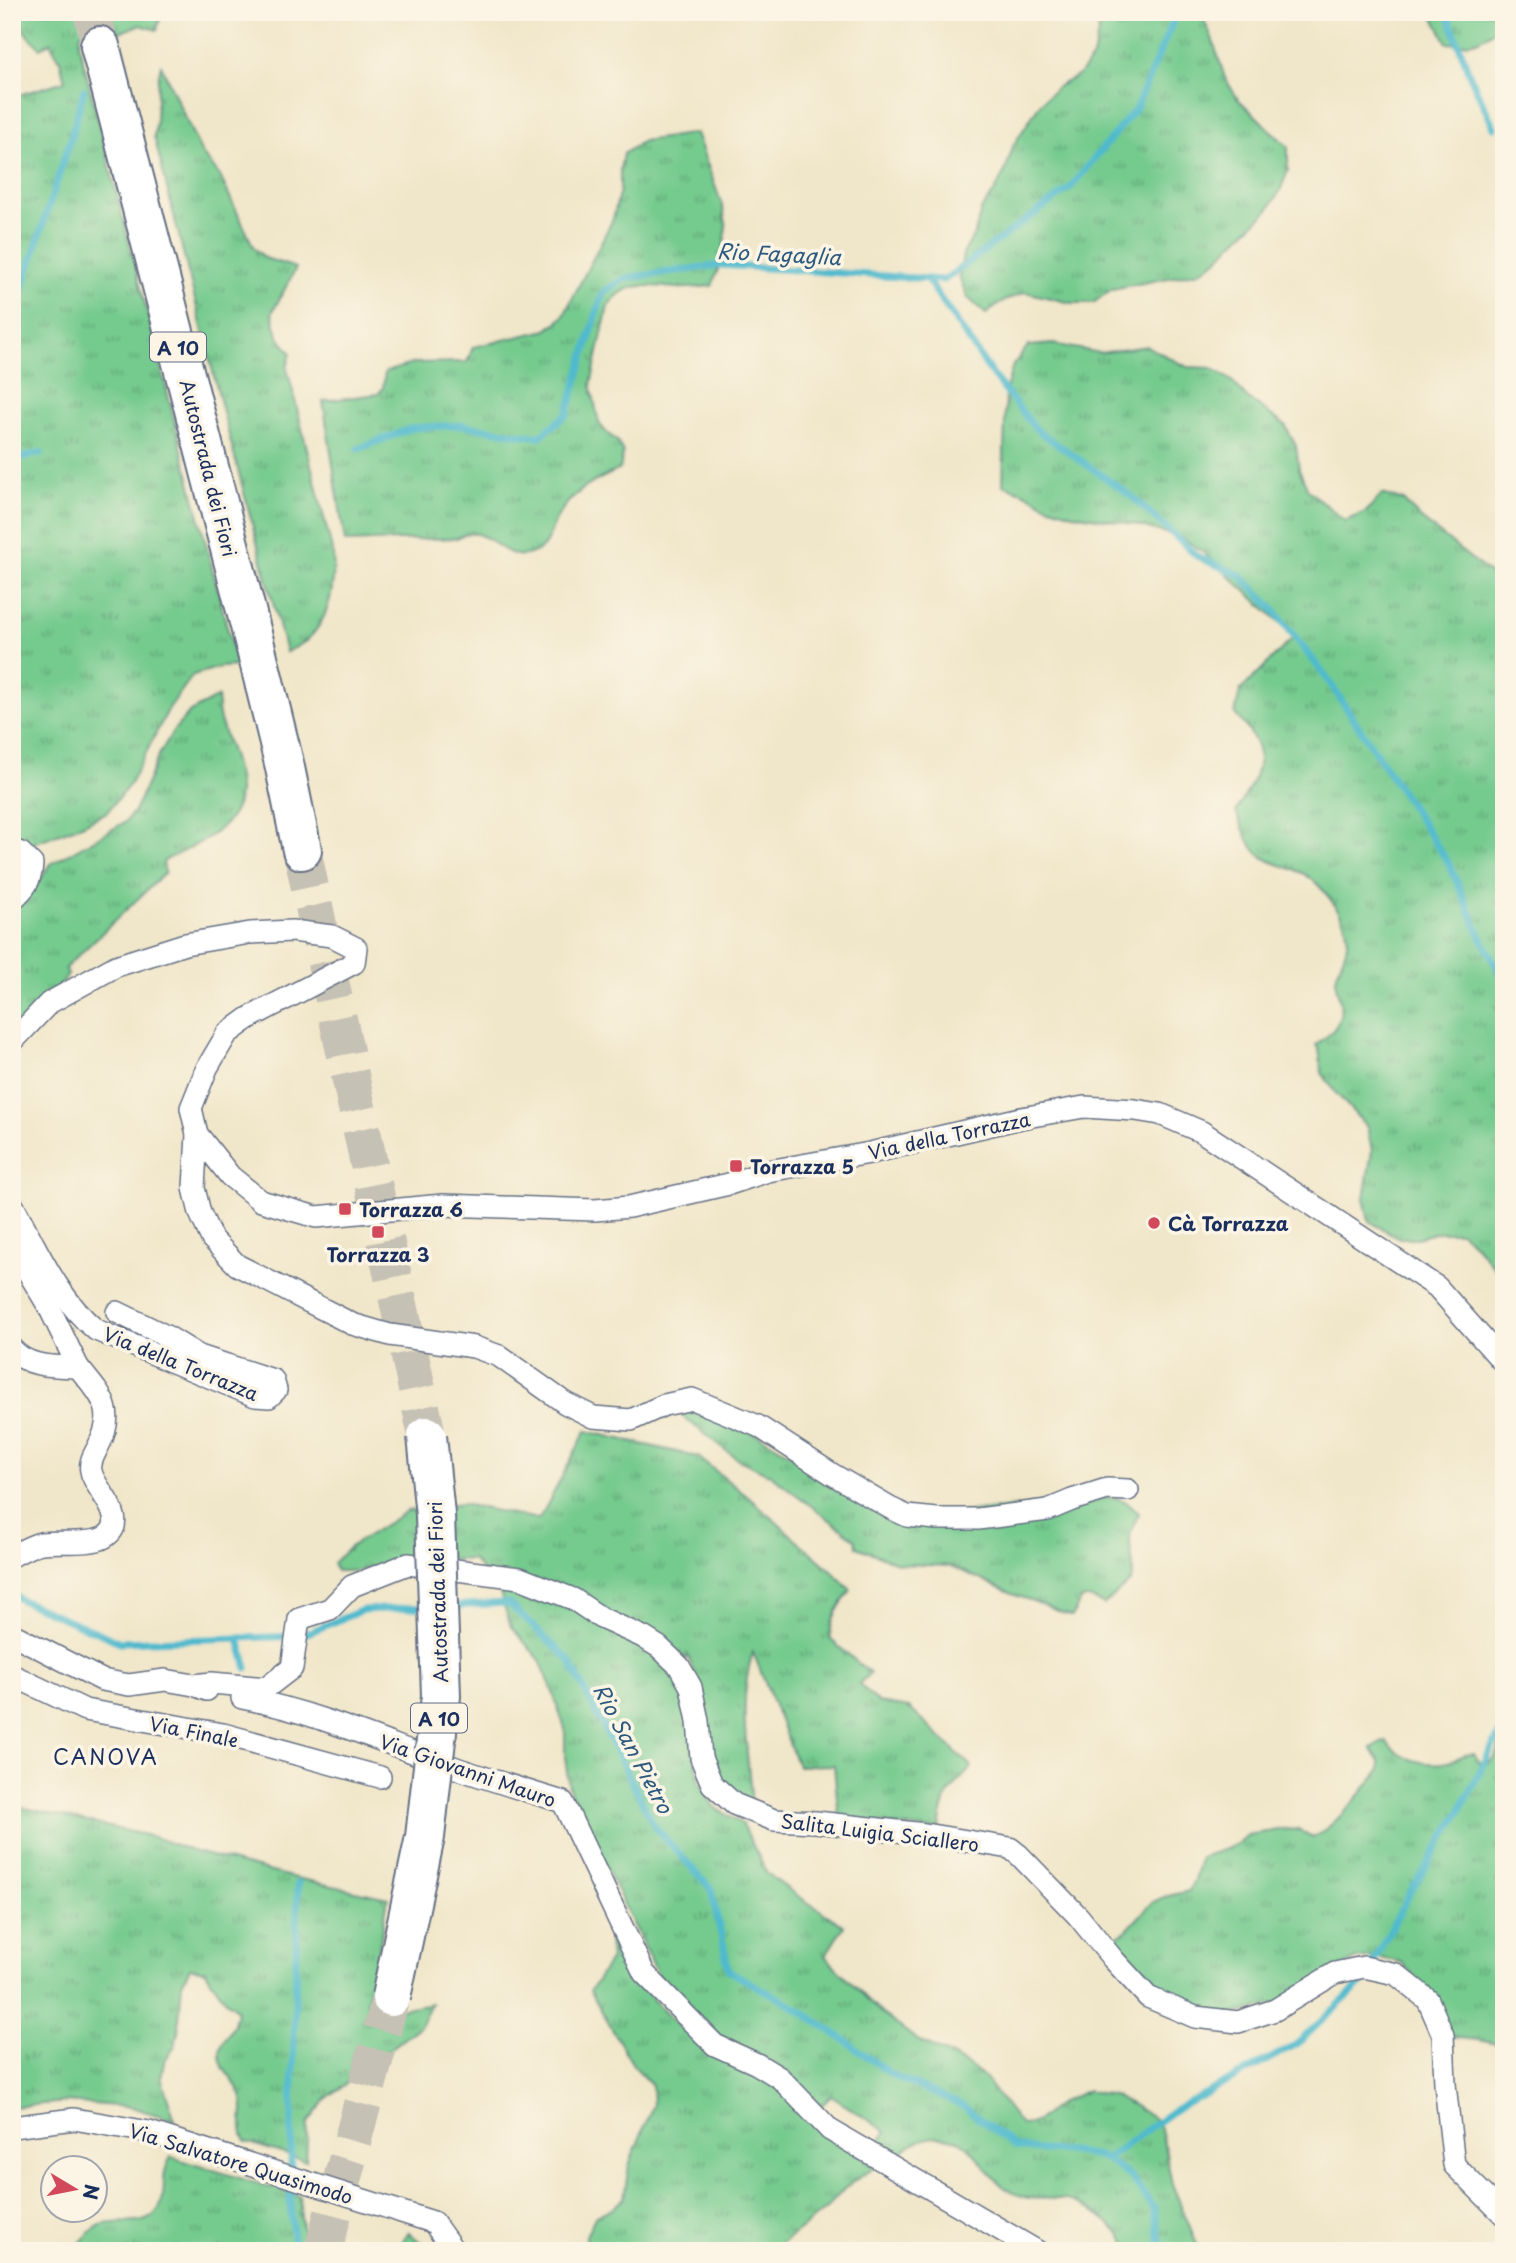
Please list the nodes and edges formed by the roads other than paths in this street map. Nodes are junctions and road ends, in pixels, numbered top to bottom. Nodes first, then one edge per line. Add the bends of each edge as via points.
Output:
1 (100, 46) tunnel mouth
2 (12, 850) edge
3 (302, 850) tunnel mouth
4 (12, 900) edge
5 (12, 1042) edge
6 (197, 1134) junction
7 (12, 1204) edge
8 (12, 1245) edge
9 (117, 1312) dead end
10 (12, 1349) edge
11 (1504, 1363) edge
12 (78, 1367) junction
13 (427, 1436) tunnel mouth
14 (1128, 1490) dead end
15 (14, 1555) edge
16 (12, 1634) edge
17 (12, 1675) edge
18 (194, 1685) junction
19 (380, 1777) dead end
20 (391, 1997) tunnel mouth
21 (12, 2127) edge
22 (1504, 2214) edge
23 (454, 2251) edge
24 (1037, 2251) edge

1 - 3 highway, Autostrada dei Fiori / A 10 via 256,649
2 - 4 street via 32,864 31,877
5 - 6 street via 50,1003 116,967 185,944 250,933 292,932 332,936 356,948 355,963 248,1018 227,1034 191,1108
6 - 11 street, Via della Torrazza via 230,1176 261,1201 316,1217 443,1205 629,1207 768,1171 1084,1107 1160,1114 1202,1132 1437,1287
6 - 14 street via 194,1188 200,1213 212,1239 237,1265 352,1324 499,1356 593,1418 631,1420 691,1399 758,1426 907,1516 978,1520 1048,1510 1107,1489
7 - 9 street, Via della Torrazza via 64,1297 96,1330 255,1396 269,1397 275,1390 273,1380 199,1356
8 - 12 street
10 - 12 street via 20,1358 42,1365
12 - 15 street via 104,1400 108,1425 90,1469 109,1502 113,1529 93,1541 37,1544
13 - 20 highway, Autostrada dei Fiori / A 10, bridge via 435,1514 441,1696 425,1837
16 - 18 street, Via Giovanni Mauro via 102,1680 129,1685 165,1680
17 - 19 street, Via Finale via 85,1710 223,1734
18 - 22 street, Salita Luigia Sciallero via 266,1688 292,1668 299,1619 330,1609 352,1586 408,1564 520,1578 573,1599 659,1647 678,1666 691,1687 701,1758 712,1784 734,1804 774,1820 925,1834 1010,1849 1078,1916 1148,1997 1195,2017 1238,2022 1275,2010 1335,1973 1364,1967 1396,1974 1427,2000 1443,2035 1454,2165
18 - 24 street, Via Giovanni Mauro via 276,1704 563,1802 644,1973 715,2045 780,2078 830,2130
21 - 23 street, Via Salvatore Quasimodo, bridge via 74,2119 149,2132 433,2222

